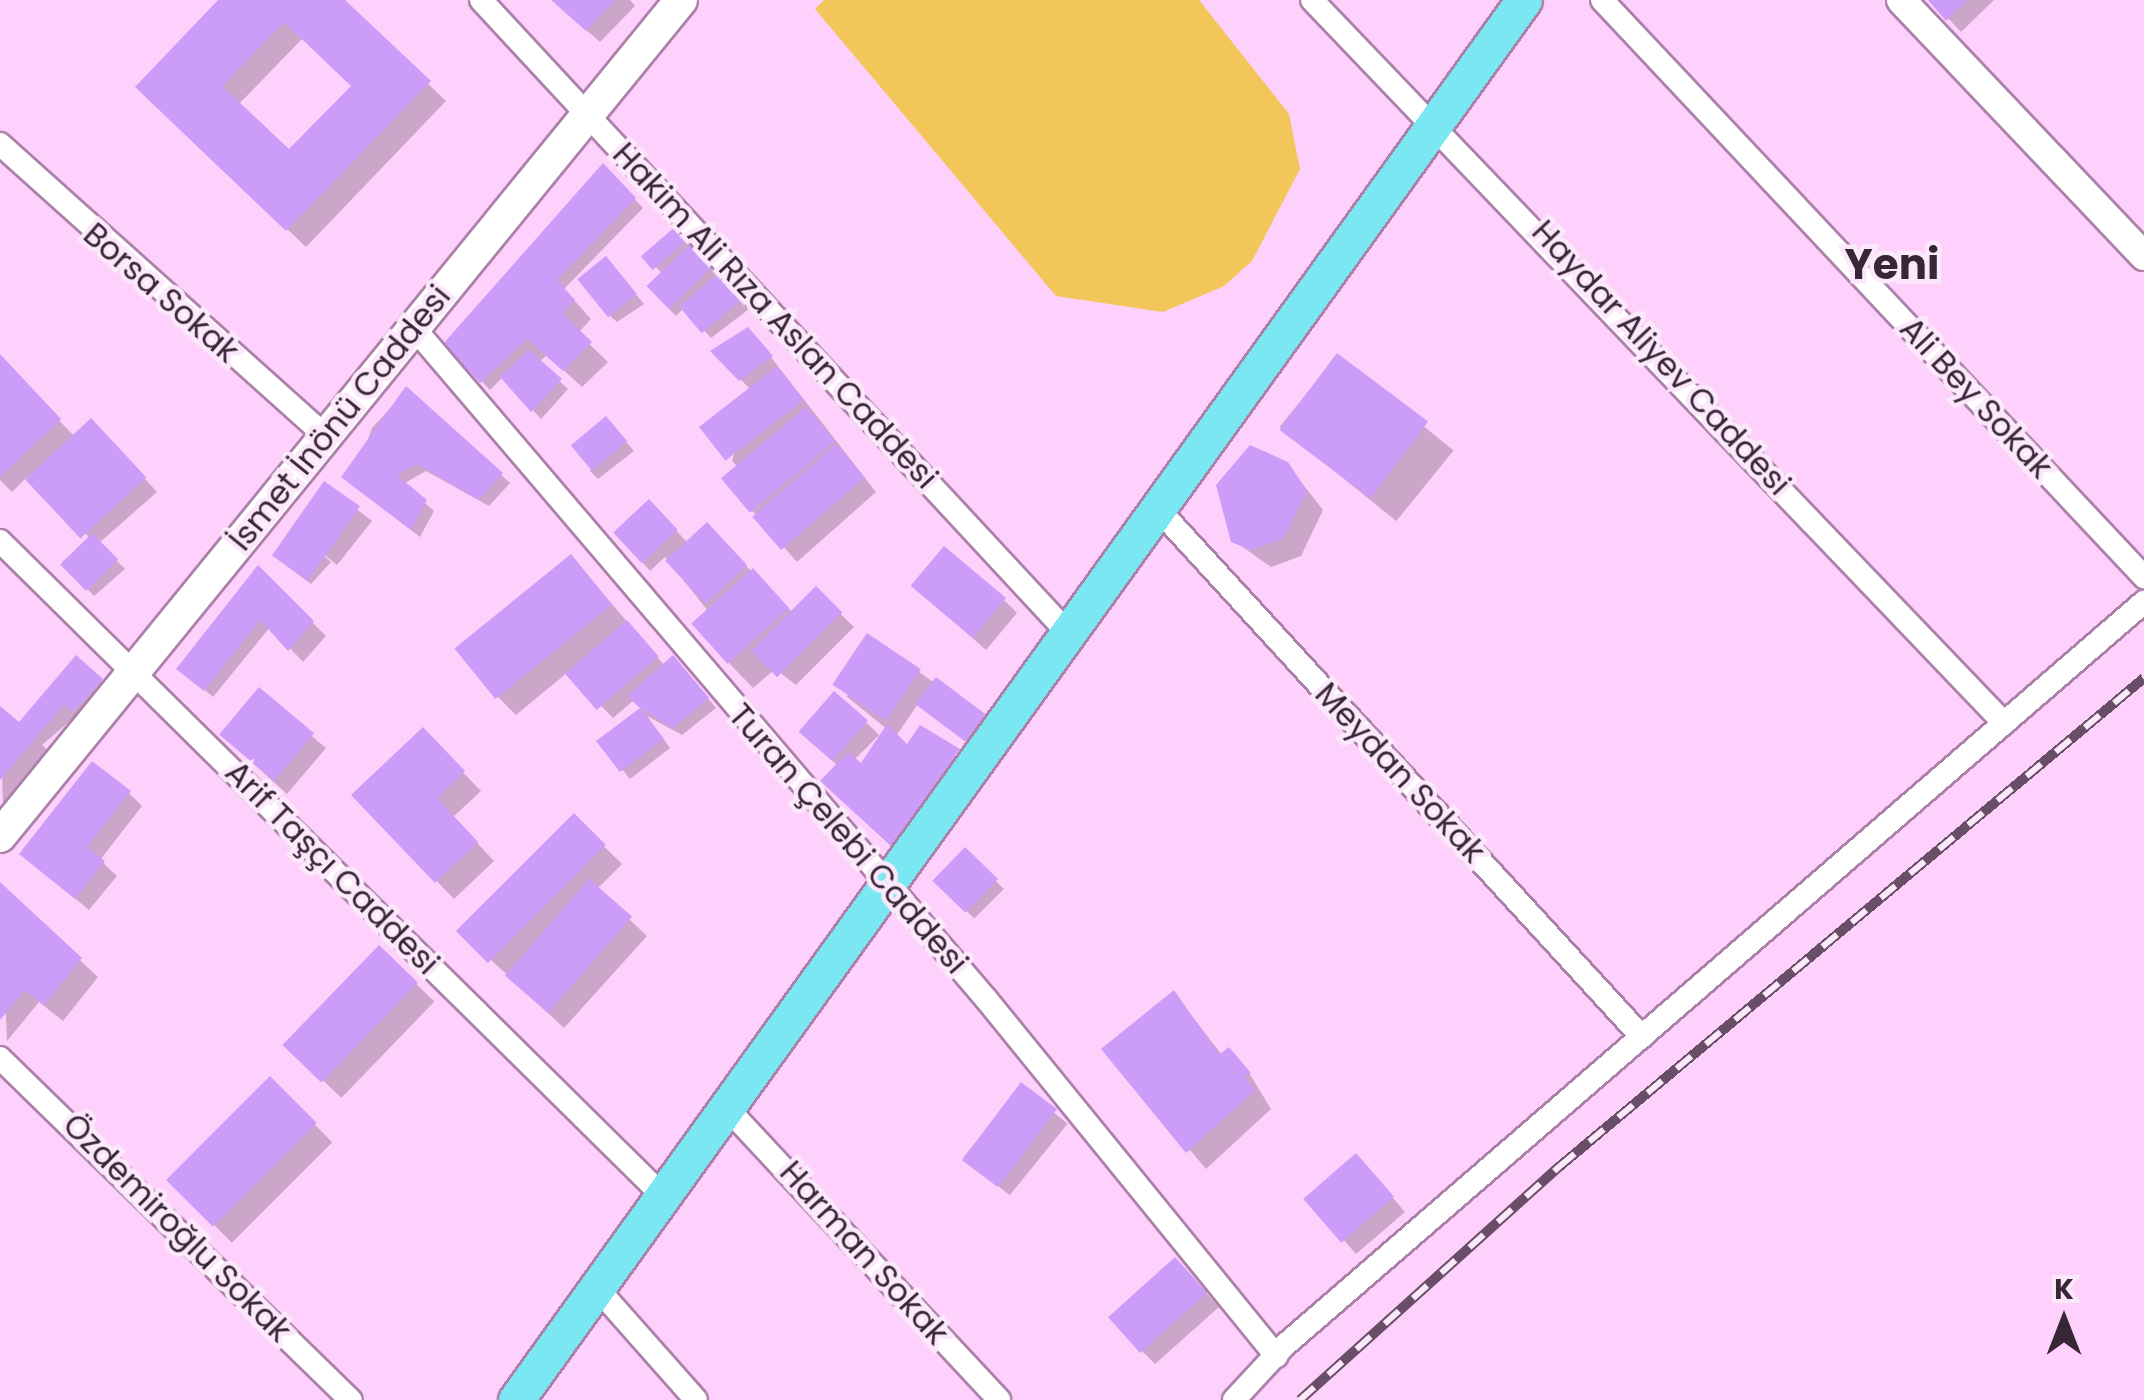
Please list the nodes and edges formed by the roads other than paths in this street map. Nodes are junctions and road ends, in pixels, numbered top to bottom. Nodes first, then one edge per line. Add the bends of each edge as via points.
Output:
1 (481, 0) edge
2 (680, 0) edge
3 (1312, 0) edge
4 (1524, 0) edge
5 (1602, 0) edge
6 (1902, 0) edge
7 (588, 114) junction
8 (1437, 121) junction
9 (0, 144) edge
10 (2144, 256) edge
11 (414, 328) junction
12 (326, 436) junction
13 (1158, 509) junction
14 (0, 541) edge
15 (2144, 577) edge
16 (2144, 602) edge
17 (1068, 634) junction
18 (136, 670) junction
19 (2004, 722) junction
20 (2, 829) edge
21 (887, 884) junction
22 (1642, 1036) junction
23 (0, 1058) edge
24 (727, 1108) junction
25 (663, 1196) junction
26 (596, 1288) junction
27 (1276, 1356) junction
28 (352, 1400) edge
29 (516, 1400) edge
30 (696, 1400) edge
31 (999, 1400) edge
32 (1234, 1400) edge

1 - 7 street, Hakim Ali Rıza Aslan Caddesi
2 - 7 main road, İsmet İnönü Caddesi
3 - 8 street, Haydar Aliyev Caddesi
4 - 8 main road
5 - 15 street, Ali Bey Sokak
6 - 10 street
7 - 11 main road, İsmet İnönü Caddesi
7 - 17 street, Hakim Ali Rıza Aslan Caddesi
8 - 13 main road
8 - 19 street, Haydar Aliyev Caddesi
9 - 12 street, Borsa Sokak
11 - 12 main road, İsmet İnönü Caddesi
11 - 21 street, Turan Çelebi Caddesi
12 - 18 main road, İsmet İnönü Caddesi
13 - 17 main road
13 - 22 street, Meydan Sokak
14 - 18 street, Arif Taşçı Caddesi
16 - 19 street
17 - 21 main road
18 - 20 main road, İsmet İnönü Caddesi
18 - 25 street, Arif Taşçı Caddesi
19 - 22 street
21 - 24 main road
21 - 27 street, Turan Çelebi Caddesi
22 - 27 street
23 - 28 street, Özdemiroğlu Sokak
24 - 25 main road
24 - 31 street, Harman Sokak
25 - 26 main road
26 - 29 main road
26 - 30 street
27 - 32 street

